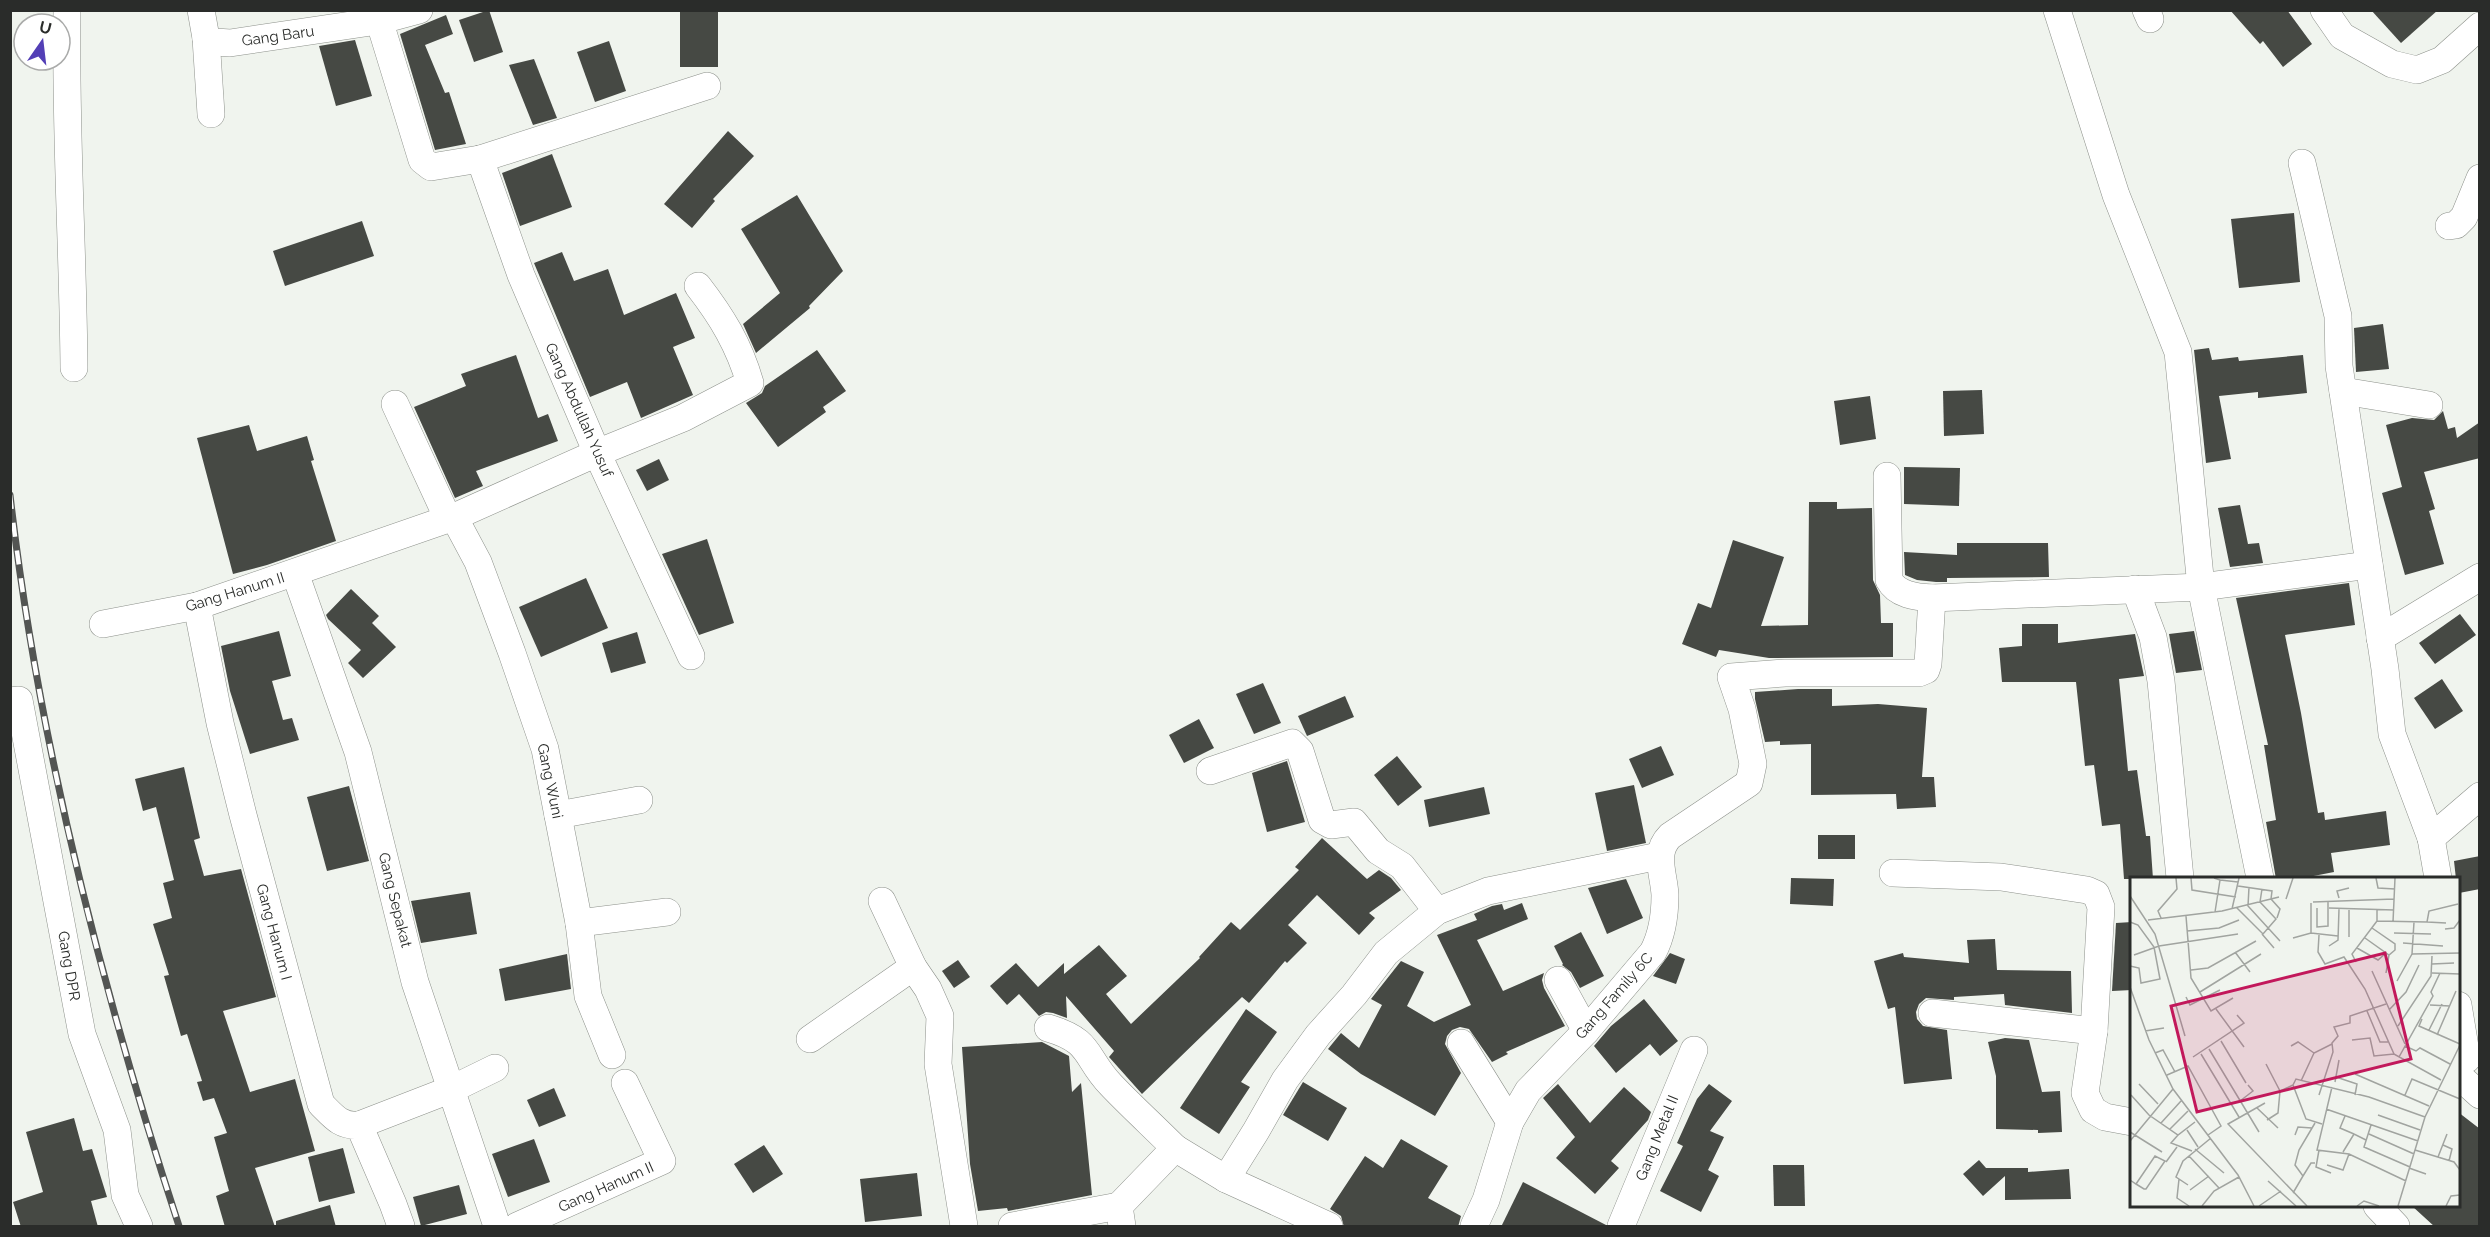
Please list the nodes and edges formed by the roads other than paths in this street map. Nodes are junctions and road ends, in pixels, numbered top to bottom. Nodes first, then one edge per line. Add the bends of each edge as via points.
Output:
1 (67, 10) edge
2 (201, 10) edge
3 (419, 10) edge
4 (2057, 10) edge
5 (2324, 10) edge
6 (377, 16) edge
7 (2480, 26) edge
8 (206, 38) junction
9 (707, 86) dead end
10 (211, 114) dead end
11 (480, 159) junction
12 (2302, 163) dead end
13 (2480, 178) edge
14 (2450, 226) dead end
15 (698, 286) dead end
16 (74, 368) dead end
17 (2343, 391) junction
18 (395, 404) dead end
19 (2429, 405) dead end
20 (597, 453) junction
21 (1887, 476) dead end
22 (451, 518) junction
23 (2369, 565) junction
24 (295, 573) junction
25 (2480, 577) edge
26 (2201, 587) junction
27 (2135, 589) junction
28 (1932, 598) junction
29 (197, 606) junction
30 (103, 624) dead end
31 (2380, 638) junction
32 (691, 656) dead end
33 (15, 701) edge
34 (1210, 771) dead end
35 (2480, 796) edge
36 (639, 800) dead end
37 (558, 815) junction
38 (2431, 838) junction
39 (1659, 856) junction
40 (1893, 873) dead end
41 (2180, 877) edge
42 (2260, 877) edge
43 (2438, 877) edge
44 (882, 901) dead end
45 (1437, 911) junction
46 (668, 912) dead end
47 (579, 923) junction
48 (913, 967) junction
49 (1558, 980) dead end
50 (1932, 1013) dead end
51 (2460, 1017) edge
52 (1048, 1028) dead end
53 (1586, 1031) junction
54 (2094, 1031) junction
55 (810, 1039) dead end
56 (1461, 1043) dead end
57 (1694, 1050) dead end
58 (612, 1055) dead end
59 (495, 1068) dead end
60 (2469, 1071) edge
61 (625, 1083) dead end
62 (452, 1089) junction
63 (1510, 1122) junction
64 (2130, 1122) edge
65 (359, 1125) junction
66 (1175, 1148) junction
67 (1226, 1179) junction
68 (2378, 1207) edge
69 (1121, 1216) edge
70 (139, 1227) edge
71 (401, 1227) edge
72 (497, 1227) edge
73 (517, 1227) edge
74 (964, 1227) edge
75 (1012, 1227) edge
76 (1329, 1227) edge
77 (1474, 1227) edge
78 (1621, 1227) edge
79 (2396, 1227) edge

1 - 16 street
2 - 8 street
3 - 6 street, Gang Baru
4 - 26 street via 2116,195 2178,352
5 - 7 street via 2342,36 2392,64 2417,70 2442,60
6 - 8 street, Gang Baru via 230,43
6 - 11 street via 424,163 431,168
8 - 10 street
9 - 11 street
11 - 20 street, Gang Abdullah Yusuf via 520,275
12 - 17 street via 2338,315
13 - 14 street via 2463,217 2457,225
15 - 20 street, Gang Hanum II via 721,316 750,383 683,418
17 - 19 street
17 - 23 street
18 - 22 street, Gang Wuni
20 - 22 street, Gang Hanum II
20 - 32 street, Gang Abdullah Yusuf
21 - 28 street via 1889,580 1899,591
22 - 24 street, Gang Hanum II
22 - 37 street, Gang Wuni via 478,562 512,653 545,749
23 - 26 street
23 - 31 street
24 - 29 street, Gang Hanum II
24 - 62 street, Gang Sepakat via 358,752 415,982
25 - 31 street
26 - 27 street
26 - 42 street
27 - 28 street
27 - 41 street via 2153,637 2161,681
28 - 39 street via 1928,664 1919,674 1785,673 1731,677 1753,764 1749,783 1670,836
29 - 30 street, Gang Hanum II
29 - 65 street, Gang Hanum I via 220,723 321,1104 347,1126
31 - 38 street via 2392,734
33 - 70 street, Gang DPR via 82,1034 117,1130 125,1195
34 - 45 street via 1292,743 1300,751 1322,820 1331,825 1354,822 1378,850 1402,866
35 - 38 street
36 - 37 street
37 - 47 street, Gang Wuni
38 - 43 street
39 - 45 street via 1488,891
39 - 53 street, Gang Family 6C via 1665,896 1661,936 1653,952
40 - 54 street via 2001,877 2096,894 2102,907
44 - 48 street
45 - 67 street via 1386,953 1318,1035 1285,1080
46 - 47 street
47 - 58 street, Gang Wuni via 588,996
48 - 55 street
48 - 74 street via 940,1016 938,1064
49 - 53 street
50 - 54 street
51 - 60 street
52 - 66 street via 1083,1045 1109,1083
53 - 63 street, Gang Family 6C via 1528,1091
54 - 64 street via 2085,1093 2093,1110 2105,1117
56 - 63 street
57 - 78 street, Gang Metal II
59 - 62 street
61 - 73 street, Gang Hanum II via 662,1161
62 - 65 street
62 - 72 street, Gang Sepakat
63 - 77 street, Gang Family 6C
65 - 71 street
66 - 67 street
66 - 69 street
67 - 76 street
68 - 79 street
69 - 75 street

